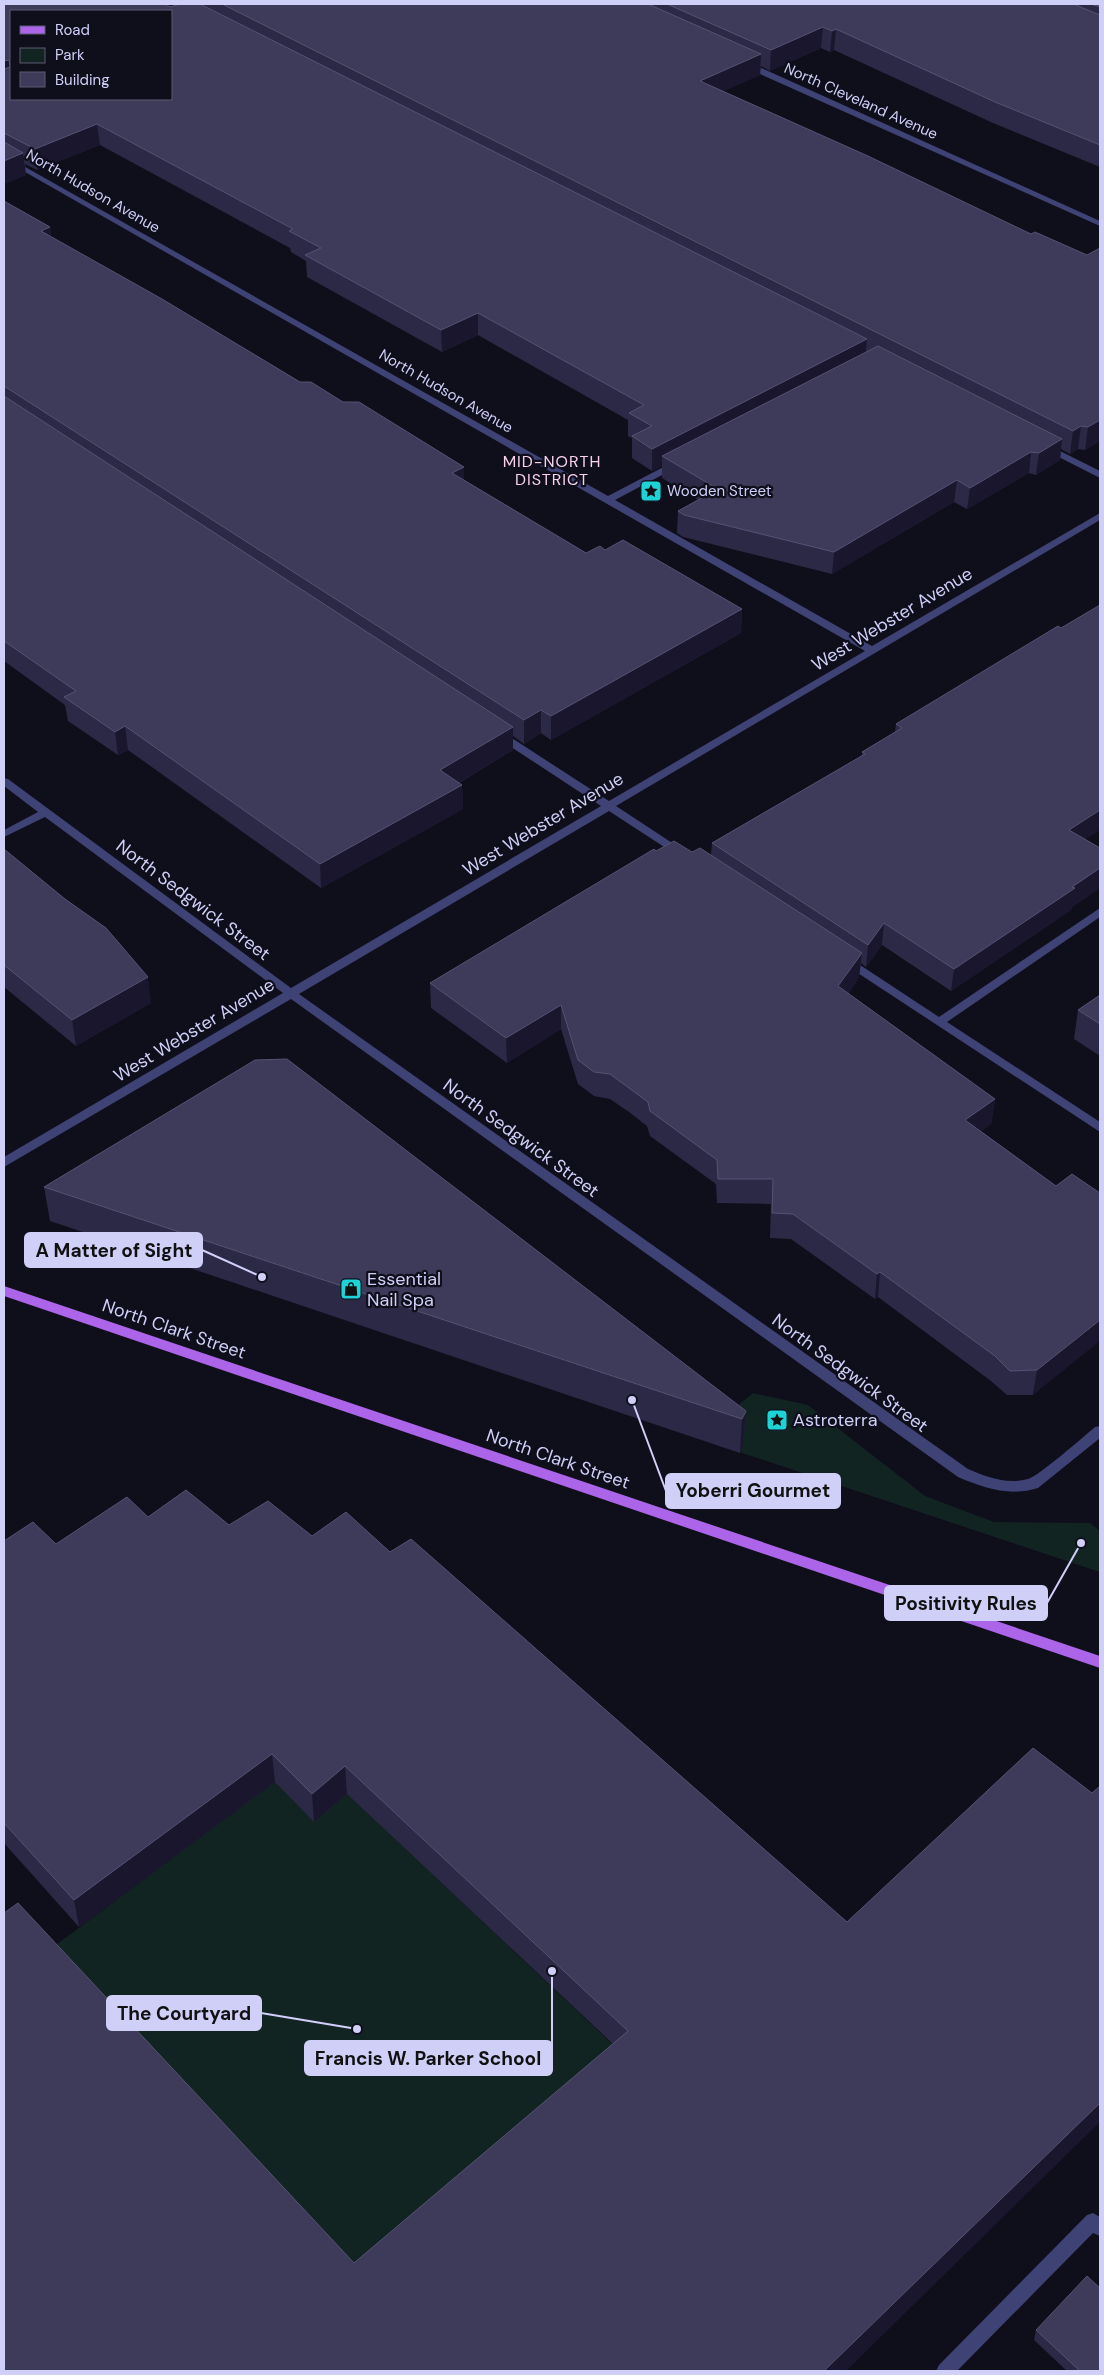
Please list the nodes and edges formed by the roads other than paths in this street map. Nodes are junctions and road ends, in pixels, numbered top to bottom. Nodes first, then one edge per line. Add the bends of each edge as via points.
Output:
1 (738, 61) edge
2 (4, 157) edge
3 (1100, 224) edge
4 (1039, 444) edge
5 (684, 460) edge
6 (1100, 475) edge
7 (608, 500) junction
8 (1100, 516) edge
9 (873, 650) junction
10 (488, 727) edge
11 (4, 781) edge
12 (608, 806) junction
13 (46, 812) junction
14 (4, 834) edge
15 (690, 860) edge
16 (1100, 912) edge
17 (840, 957) edge
18 (290, 993) junction
19 (939, 1022) junction
20 (1100, 1128) edge
21 (4, 1163) edge
22 (4, 1291) edge
23 (1100, 1431) edge
24 (1100, 1662) edge
25 (1100, 2228) edge
26 (945, 2371) edge

1 - 3 street, North Cleveland Avenue
2 - 7 street, North Hudson Avenue
4 - 6 street
5 - 7 street
7 - 9 street, North Hudson Avenue
8 - 9 street, West Webster Avenue
9 - 12 street, West Webster Avenue
10 - 12 street
11 - 13 street, North Sedgwick Street
12 - 15 street
12 - 18 street, West Webster Avenue
13 - 14 street
13 - 18 street, North Sedgwick Street
16 - 19 street
17 - 19 street
18 - 21 street, West Webster Avenue
18 - 23 street, North Sedgwick Street via 963,1473 989,1484 1012,1487 1034,1484
19 - 20 street
22 - 24 main road, North Clark Street
25 - 26 street via 1093,2221

